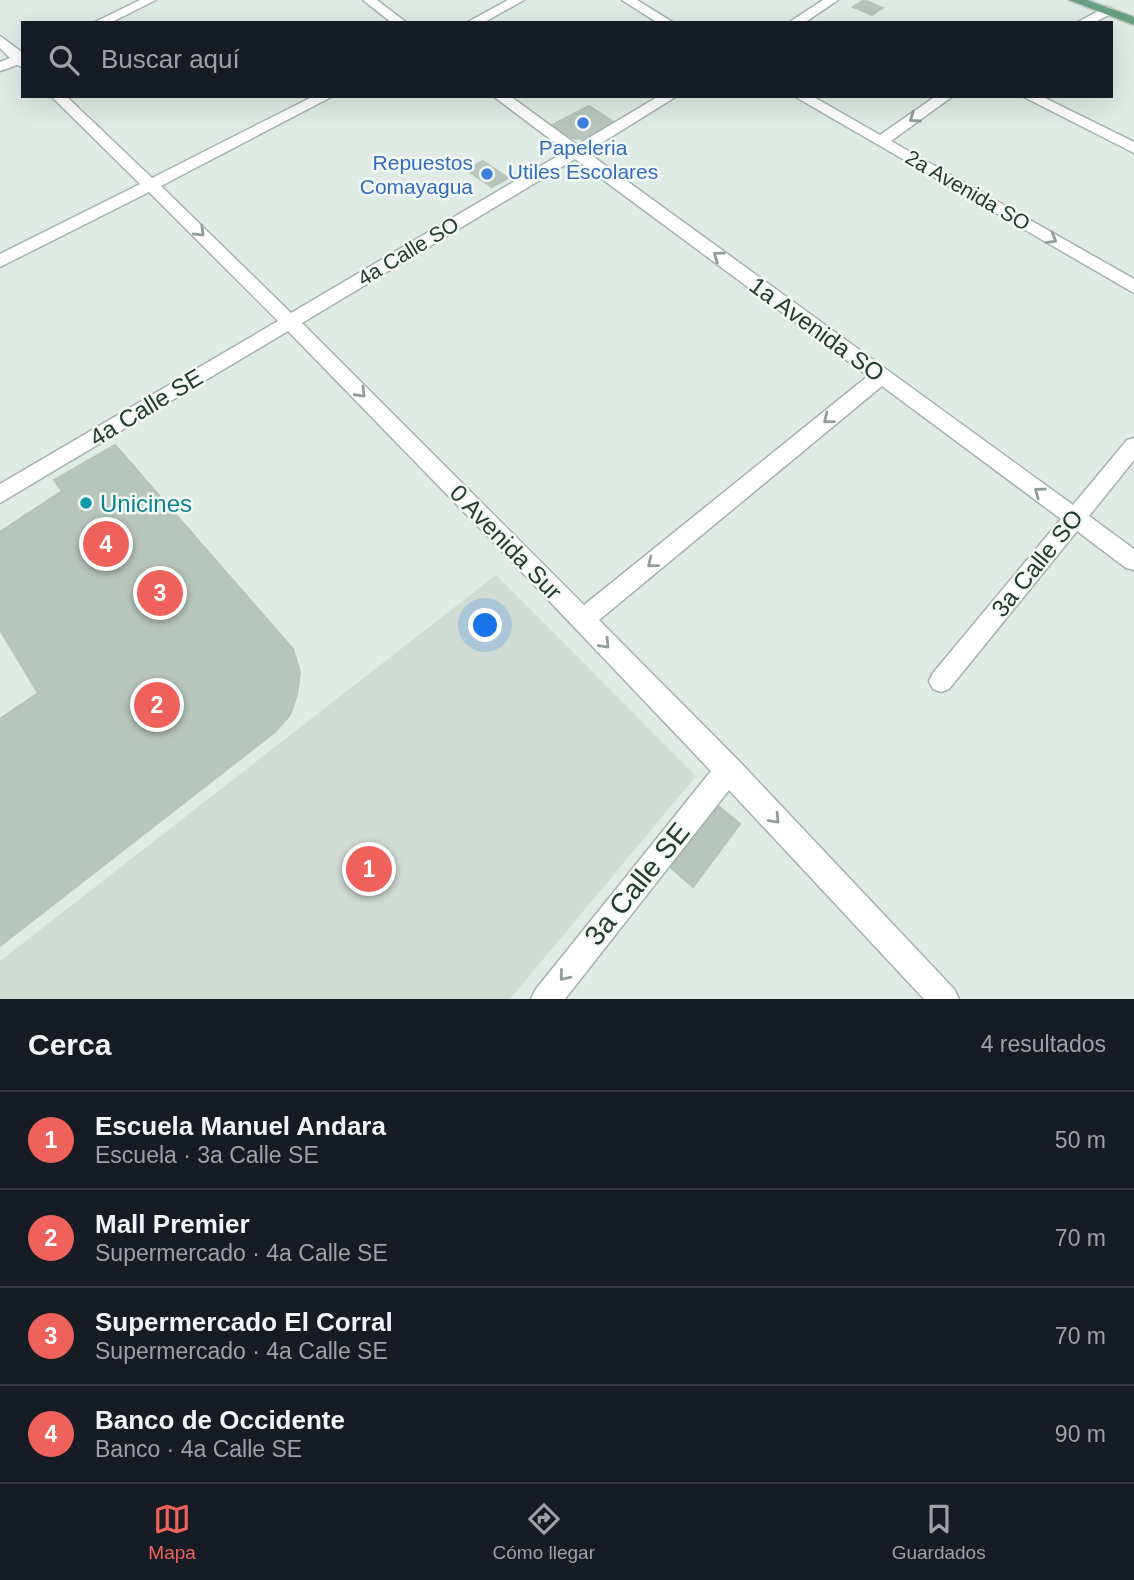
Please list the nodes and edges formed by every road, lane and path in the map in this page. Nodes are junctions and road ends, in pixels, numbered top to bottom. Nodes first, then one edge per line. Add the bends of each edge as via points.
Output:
1 (150, 0) edge
2 (369, 0) edge
3 (518, 0) edge
4 (628, 0) edge
5 (832, 0) edge
6 (1075, 0) edge
7 (1106, 11) junction
8 (103, 21) edge
9 (398, 21) edge
10 (476, 21) edge
11 (665, 21) edge
12 (797, 21) edge
13 (1086, 21) edge
14 (1134, 21) edge
15 (0, 40) edge
16 (21, 59) edge
17 (0, 67) edge
18 (60, 98) edge
19 (322, 98) edge
20 (503, 98) edge
21 (667, 98) edge
22 (805, 98) edge
23 (943, 98) edge
24 (1033, 98) edge
25 (882, 141) junction
26 (1134, 148) edge
27 (575, 152) junction
28 (151, 185) junction
29 (0, 261) edge
30 (1134, 287) edge
31 (291, 321) junction
32 (881, 376) junction
33 (1134, 446) edge
34 (0, 494) edge
35 (1074, 518) junction
36 (1134, 561) edge
37 (582, 620) junction
38 (942, 681) dead end
39 (729, 769) junction
40 (546, 999) edge
41 (944, 999) edge

1 - 8 street
2 - 9 street
3 - 10 street
4 - 11 street
5 - 12 street
6 - 7 main road
7 - 13 street
7 - 14 main road
15 - 16 street
16 - 17 street
18 - 28 street, 0 Avenida Sur
19 - 28 street
20 - 27 street, 1a Avenida SO
21 - 27 street, 4a Calle SO
22 - 25 street, 2a Avenida SO
23 -> 25 street
24 - 26 street
25 -> 30 street, 2a Avenida SO
27 - 31 street, 4a Calle SO
32 -> 27 street, 1a Avenida SO
28 - 29 street
28 -> 31 street, 0 Avenida Sur
31 - 34 street, 4a Calle SE
31 -> 37 street, 0 Avenida Sur
35 -> 32 street, 1a Avenida SO
32 -> 37 street
33 - 35 street, 3a Calle SO
35 - 36 street, 1a Avenida SO
35 - 38 street, 3a Calle SO
37 -> 39 street, 0 Avenida Sur
39 -> 40 street, 3a Calle SE
39 -> 41 street, 0 Avenida Sur

